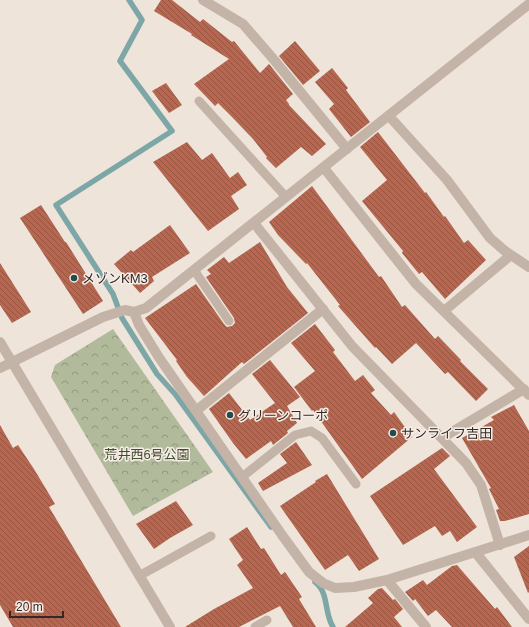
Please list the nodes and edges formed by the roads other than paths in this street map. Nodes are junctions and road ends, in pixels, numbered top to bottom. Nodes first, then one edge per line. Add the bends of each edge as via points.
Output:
1 (203, 0) edge
2 (529, 4) edge
3 (199, 101) dead end
4 (389, 116) junction
5 (347, 149) junction
6 (324, 168) junction
7 (286, 197) junction
8 (254, 223) junction
9 (511, 255) junction
10 (529, 267) edge
11 (194, 270) junction
12 (323, 309) junction
13 (129, 311) junction
14 (444, 311) junction
15 (229, 321) dead end
16 (0, 342) edge
17 (12, 362) junction
18 (0, 368) edge
19 (526, 392) edge
20 (196, 410) junction
21 (442, 438) junction
22 (242, 477) junction
23 (356, 484) dead end
24 (529, 535) edge
25 (211, 536) dead end
26 (500, 545) junction
27 (476, 553) junction
28 (139, 576) junction
29 (387, 580) junction
30 (529, 619) edge
31 (267, 620) dead end
32 (170, 627) edge
33 (256, 627) edge
34 (426, 627) edge

1 - 5 street via 243,24
2 - 4 street
3 - 7 lane
4 - 5 street
4 - 9 street via 447,180 490,238
5 - 6 street
6 - 7 street
6 - 14 street via 403,270
7 - 8 street
8 - 11 street
8 - 12 street
9 - 10 street
9 - 14 street
11 - 13 street via 146,308
11 - 15 lane
12 - 20 street
12 - 21 street via 352,346
13 - 17 street via 112,313
13 - 20 street
14 - 19 street
16 - 17 street
17 - 18 street
17 - 28 street
19 - 21 street
20 - 22 street
21 - 26 street via 466,463 481,485
22 - 23 lane via 295,435 311,431 322,438
22 - 29 street via 309,572 323,583 335,588
24 - 26 street
25 - 28 lane
26 - 27 street
27 - 29 street
27 - 30 street
28 - 32 street
29 - 34 street
31 - 33 lane

